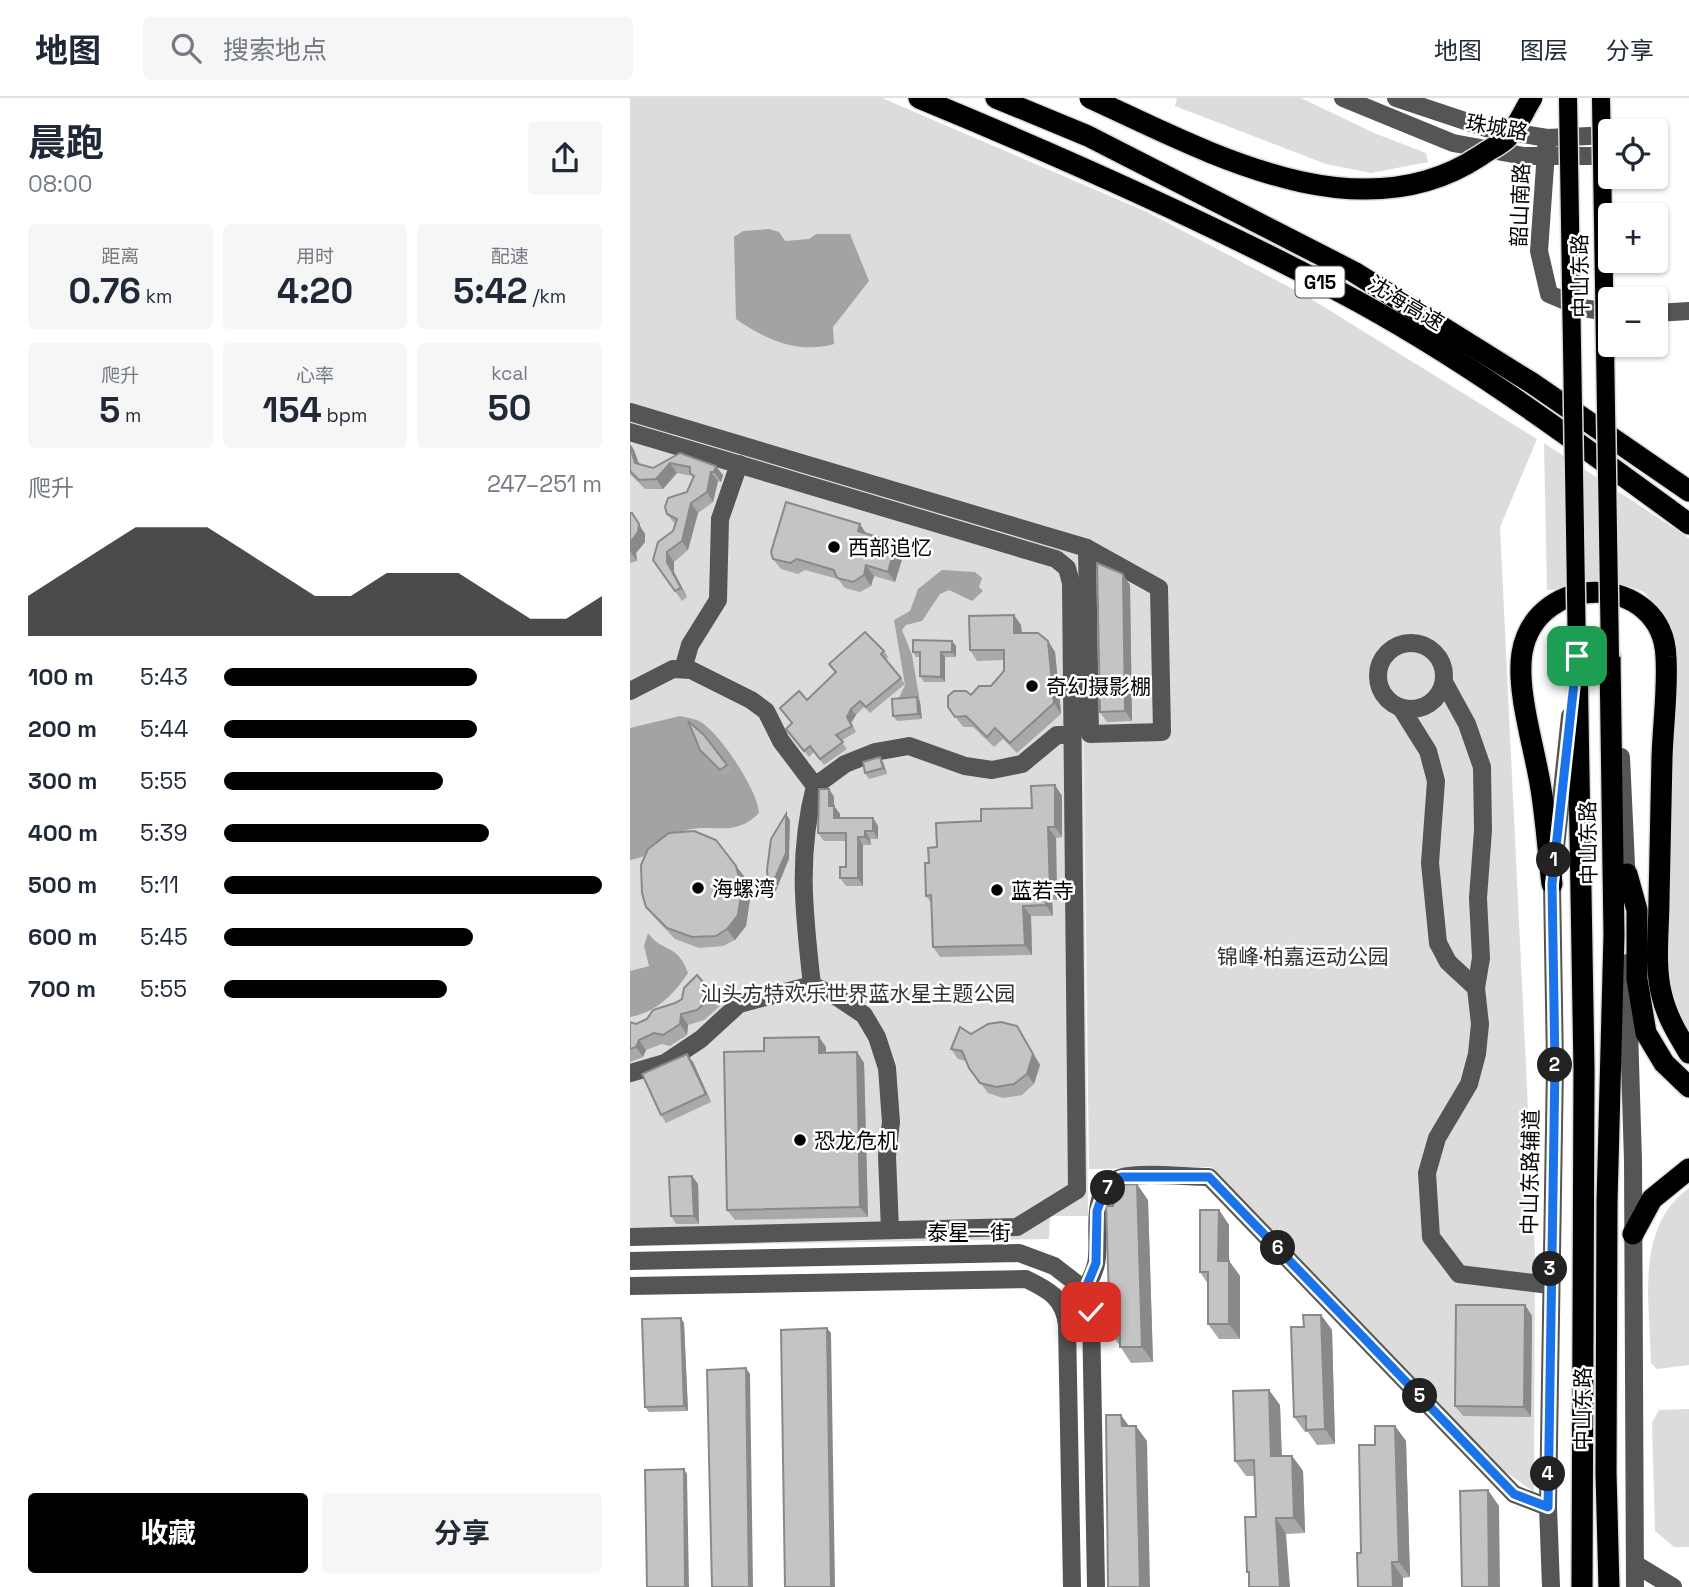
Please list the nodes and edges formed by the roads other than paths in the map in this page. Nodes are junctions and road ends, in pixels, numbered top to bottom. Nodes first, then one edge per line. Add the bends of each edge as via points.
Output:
1 (919, 98) edge
2 (996, 98) edge
3 (1089, 98) edge
4 (1343, 98) edge
5 (1532, 98) edge
6 (1568, 98) edge
7 (1601, 98) edge
8 (1400, 99) edge
9 (1598, 136) edge
10 (1547, 138) junction
11 (1544, 156) junction
12 (1598, 156) edge
13 (1598, 310) edge
14 (1689, 312) edge
15 (1668, 313) edge
16 (630, 412) edge
17 (630, 432) edge
18 (739, 464) junction
19 (1689, 491) edge
20 (1689, 524) edge
21 (1087, 548) junction
22 (1577, 656) junction
23 (1610, 657) joint
24 (682, 669) junction
25 (1444, 682) junction
26 (630, 691) edge
27 (1610, 702) junction
28 (1401, 708) junction
29 (1072, 735) junction
30 (815, 786) junction
31 (1627, 874) junction
32 (1552, 884) junction
33 (812, 985) junction
34 (1476, 988) junction
35 (1689, 1053) edge
36 (630, 1073) edge
37 (1689, 1087) edge
38 (1689, 1169) edge
39 (890, 1230) junction
40 (1633, 1234) junction
41 (630, 1237) edge
42 (630, 1261) edge
43 (1550, 1284) junction
44 (630, 1286) edge
45 (1085, 1290) junction
46 (1065, 1309) junction
47 (1548, 1507) junction
48 (1635, 1564) junction
49 (1072, 1587) edge
50 (1096, 1587) edge
51 (1551, 1587) edge
52 (1582, 1587) edge
53 (1609, 1587) edge
54 (1635, 1587) edge
55 (1673, 1587) edge

1 - 20 highway, 沈海高速 / G15 via 1068,159 1343,293 1521,402
2 - 19 highway, 沈海高速 / G15 via 1088,136 1354,272 1532,383
3 - 5 highway, bridge via 1224,159 1314,186 1394,188 1455,173 1507,138
4 - 11 street, 珠城路 via 1453,143
6 - 22 main road, 中山东路, bridge
7 - 23 main road, 中山东路, bridge
8 - 10 street, 珠城路 via 1486,128
9 - 10 street, 珠城路
10 - 11 street, 韶山南路
11 - 12 street, 珠城路
11 - 13 street, 韶山南路 via 1539,251 1549,294
14 - 15 street
16 - 21 street
17 - 18 street
18 - 24 street via 720,519 718,600 690,645
18 - 29 street via 1056,559 1068,568
21 - 21 street via 1090,734 1162,732 1159,589
22 - 32 street, 中山东路辅道
22 - 52 highway, 中山东路 via 1584,1069
23 - 27 highway, 中山东路
24 - 26 street via 673,669
24 - 30 street via 751,699 766,711 781,741
25 - 28 street via 1424,707
25 - 28 street via 1441,660 1434,651 1415,642 1394,647 1380,663 1379,684 1391,703
25 - 34 street via 1467,724 1482,767 1481,958
27 - 31 street via 1620,738
27 - 53 highway, 中山东路 via 1614,935 1607,1216
28 - 34 street via 1429,751 1436,781 1430,863 1438,943 1448,962
29 - 30 street via 1056,735 1022,764 992,770 965,766 909,746 875,752 845,764
29 - 39 street via 1077,1189 1017,1227
30 - 33 street via 802,858 802,905
31 - 37 highway via 1637,910 1637,979 1646,1032 1664,1063
31 - 40 street
32 - 35 highway via 1522,653 1543,610 1583,592 1619,594 1656,623 1666,649 1661,994
32 - 43 street, 中山东路辅道 via 1555,1065
33 - 36 street via 738,1004 701,1039 665,1063
33 - 39 street via 863,1014 887,1068
34 - 43 street via 1480,1024 1469,1084 1437,1138 1427,1173 1431,1237 1459,1274
38 - 40 highway via 1652,1199
39 - 41 street
40 - 48 street
42 - 45 street, 泰星一街 via 1018,1253 1054,1266
43 - 47 street, 中山东路辅道
44 - 46 street via 1026,1279 1052,1292
45 - 46 street
45 - 47 street via 1096,1263 1097,1211 1104,1191 1121,1177 1209,1177 1514,1494
45 - 50 street via 1091,1312
46 - 49 street
47 - 51 street, 中山东路辅道
48 - 54 street
48 - 55 street

